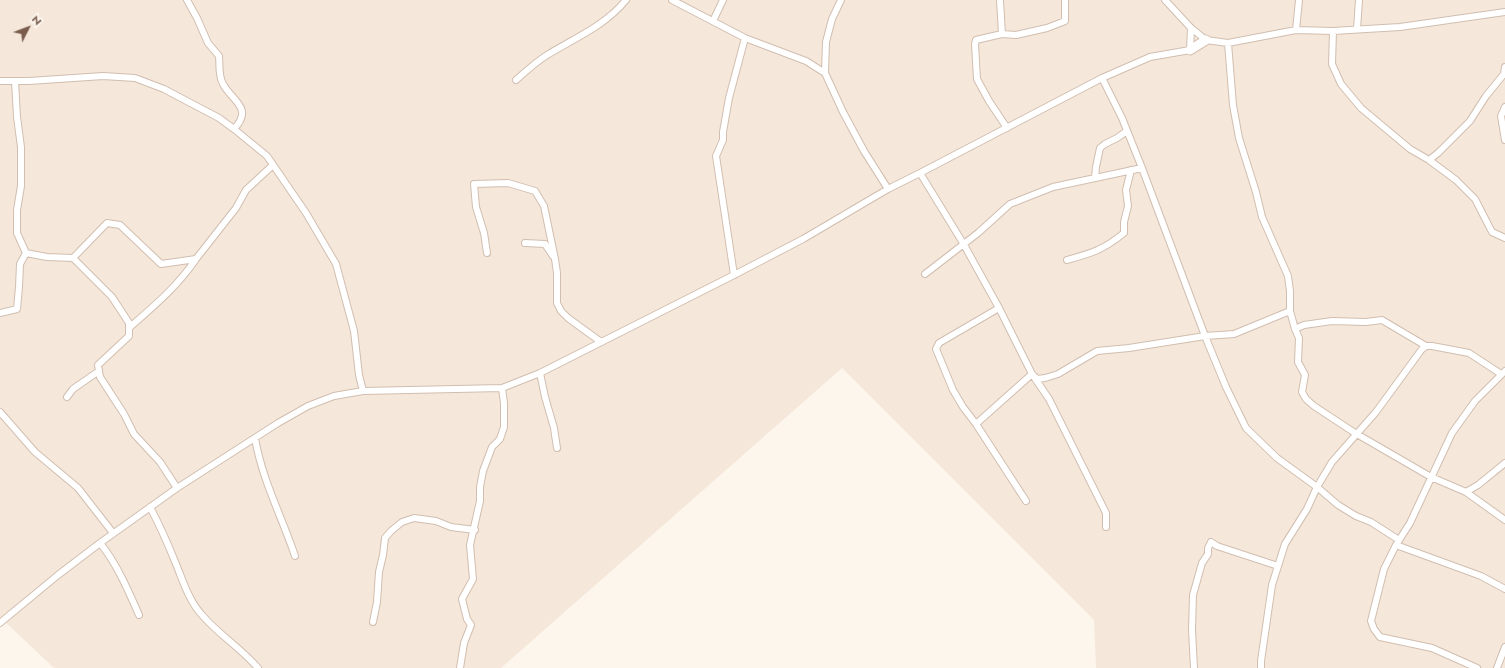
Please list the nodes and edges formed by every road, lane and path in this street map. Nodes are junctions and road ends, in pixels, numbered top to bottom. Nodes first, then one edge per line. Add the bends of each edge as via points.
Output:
1 (187, 0) edge
2 (626, 0) edge
3 (672, 0) edge
4 (723, 0) edge
5 (841, 0) edge
6 (1000, 0) edge
7 (1065, 0) edge
8 (1165, 0) edge
9 (1299, 0) edge
10 (1359, 0) edge
11 (1505, 12) edge
12 (712, 21) junction
13 (1191, 28) junction
14 (1357, 29) junction
15 (1296, 30) junction
16 (1333, 31) junction
17 (1002, 34) junction
18 (745, 38) junction
19 (1206, 40) junction
20 (1228, 43) junction
21 (1190, 50) junction
22 (1505, 67) edge
23 (825, 73) junction
24 (1505, 74) edge
25 (1102, 78) junction
26 (516, 80) dead end
27 (0, 81) edge
28 (15, 81) junction
29 (1505, 107) edge
30 (234, 128) junction
31 (1007, 128) junction
32 (1127, 131) junction
33 (1505, 140) edge
34 (1429, 160) junction
35 (273, 165) junction
36 (1096, 167) junction
37 (1142, 168) junction
38 (1131, 170) junction
39 (920, 174) junction
40 (1095, 178) junction
41 (1083, 181) junction
42 (888, 189) junction
43 (1505, 238) edge
44 (525, 243) dead end
45 (963, 243) junction
46 (26, 253) junction
47 (487, 253) dead end
48 (73, 258) junction
49 (196, 259) junction
50 (555, 259) junction
51 (1066, 260) dead end
52 (925, 274) dead end
53 (734, 275) junction
54 (999, 308) junction
55 (1290, 312) junction
56 (0, 313) edge
57 (129, 328) junction
58 (1295, 329) junction
59 (1206, 336) junction
60 (601, 342) junction
61 (1426, 346) junction
62 (99, 371) junction
63 (540, 372) junction
64 (1503, 373) edge
65 (1032, 374) junction
66 (502, 388) junction
67 (363, 391) junction
68 (67, 398) dead end
69 (0, 412) edge
70 (976, 424) junction
71 (1358, 434) junction
72 (255, 438) junction
73 (557, 448) dead end
74 (1505, 463) edge
75 (1431, 478) junction
76 (1317, 487) junction
77 (177, 488) junction
78 (1466, 492) junction
79 (1026, 501) dead end
80 (150, 508) junction
81 (1505, 520) edge
82 (1106, 527) dead end
83 (474, 530) junction
84 (113, 533) junction
85 (1397, 542) junction
86 (100, 543) junction
87 (295, 556) dead end
88 (1278, 566) junction
89 (1505, 590) edge
90 (139, 615) dead end
91 (373, 622) dead end
92 (0, 623) edge
93 (1505, 647) edge
94 (258, 668) edge
95 (460, 668) edge
96 (1194, 668) edge
97 (1261, 668) edge
98 (1477, 668) edge
99 (1497, 668) edge

1 - 30 street via 208,43 219,56 218,72 223,84 241,109 243,116
2 - 26 street via 611,16 538,61
3 - 12 street
4 - 12 street
5 - 23 street via 832,19 826,42
6 - 17 street
7 - 17 street via 1065,21 1047,28
8 - 13 street
9 - 15 street
10 - 14 street
11 - 14 street via 1400,27
12 - 18 street
13 - 19 street
13 - 21 street
14 - 16 street
15 - 16 street
15 - 20 street
16 - 34 street via 1332,64 1341,84 1361,108 1410,149
17 - 31 street via 976,40 975,44 977,79
18 - 23 street via 806,61
18 - 53 street via 729,98 722,140 716,156
19 - 20 street
19 - 21 street
20 - 55 street via 1233,104 1239,138 1262,217 1288,276
21 - 25 street via 1150,57
22 - 24 street
23 - 42 street via 864,151
24 - 34 street via 1486,96 1470,121
25 - 31 street
25 - 32 street
27 - 28 street
28 - 30 street via 103,76 135,78 164,89
28 - 46 street via 21,155 17,232
29 - 33 street via 1501,116
30 - 35 street
31 - 39 street
32 - 36 street via 1100,148
32 - 37 street
34 - 43 street via 1456,180 1475,199 1492,232
35 - 49 street via 246,190 236,208
35 - 67 street via 306,213 336,264 354,331
36 - 40 street
36 - 41 street
37 - 38 street
37 - 59 street
38 - 40 street
38 - 51 street via 1126,190 1128,206 1124,232 1096,252
39 - 42 street
39 - 45 street
40 - 41 street
41 - 45 street via 1053,187 1010,204
42 - 53 street via 803,239
44 - 50 street via 545,244
45 - 52 street
45 - 54 street
46 - 48 street
46 - 56 street via 20,264 17,309
47 - 50 street via 476,207 474,184 508,183 535,191 544,206
48 - 49 street via 107,224 120,225 161,264
48 - 57 street via 112,296 129,323
49 - 57 street via 184,277
50 - 60 street via 557,303 561,311
53 - 60 street
54 - 65 street
54 - 70 street via 939,343 936,349 953,390
55 - 58 street
55 - 59 street via 1234,334
57 - 62 street via 129,336 98,365
58 - 61 street via 1304,325 1332,321 1382,320
58 - 71 street via 1299,338 1298,362 1305,375 1302,392 1306,399
59 - 65 street via 1097,351 1058,374 1037,378
59 - 76 street via 1246,428 1277,458
60 - 63 street
61 - 64 street via 1469,352
61 - 71 street
62 - 68 street via 74,389
62 - 77 street via 100,377 134,434 160,462
63 - 66 street
63 - 73 street
64 - 75 street via 1474,401 1452,433
65 - 70 street
65 - 82 street via 1063,424 1106,513
66 - 67 street
66 - 83 street via 504,427 500,439 492,447 483,471
67 - 72 street via 334,396 308,406
69 - 84 street via 35,452 78,488
70 - 79 street
71 - 75 street
71 - 76 street via 1332,462
72 - 77 street
72 - 87 street via 258,458
74 - 78 street
75 - 78 street
75 - 85 street via 1410,522
76 - 85 street via 1338,505 1371,522
76 - 88 street via 1307,509 1285,544
77 - 80 street
78 - 81 street
80 - 84 street
80 - 94 street via 186,590 201,615
83 - 91 street via 414,518 402,522 391,531 385,538 378,572
83 - 95 street via 470,545 473,579 462,599 471,625 464,643
84 - 86 street
85 - 89 street via 1481,576
85 - 98 street via 1384,569 1376,598 1371,621 1374,629 1380,636 1432,648
86 - 90 street via 127,587
86 - 92 street
88 - 96 street via 1211,542 1193,595
88 - 97 street via 1272,585
93 - 99 street

